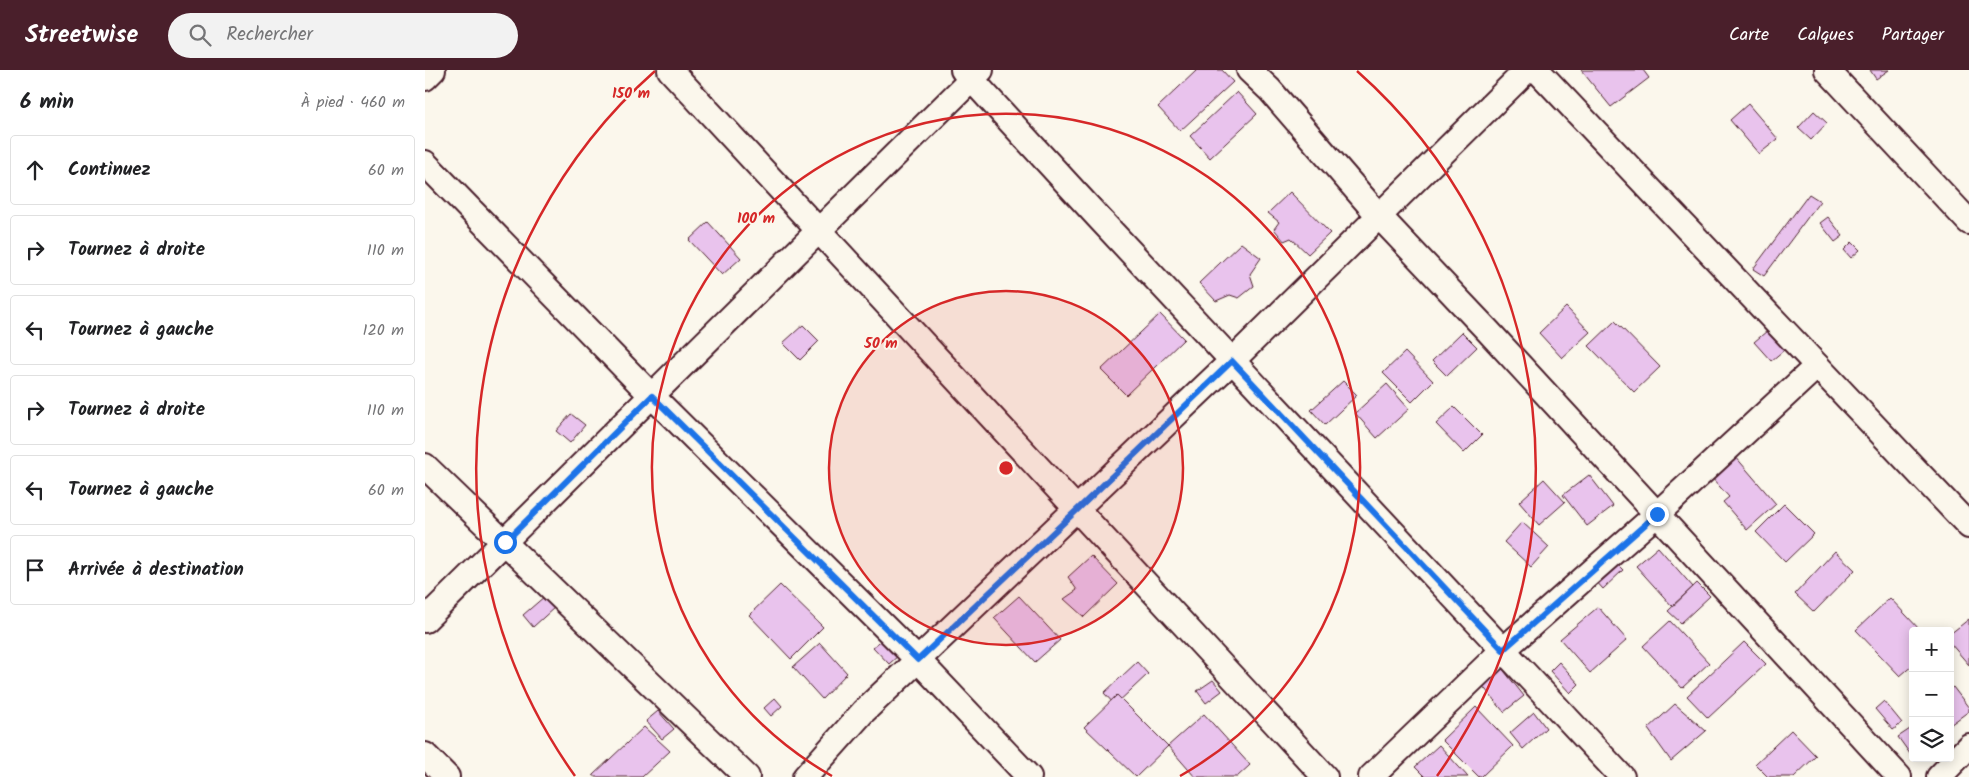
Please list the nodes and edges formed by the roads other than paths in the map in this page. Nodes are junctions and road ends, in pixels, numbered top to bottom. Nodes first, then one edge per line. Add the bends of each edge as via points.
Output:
1 (433, 70) edge
2 (670, 70) edge
3 (1249, 70) edge
4 (1527, 70) edge
5 (1537, 70) edge
6 (1827, 70) edge
7 (972, 73) edge
8 (425, 78) edge
9 (425, 162) edge
10 (1379, 216) junction
11 (1969, 222) edge
12 (819, 231) junction
13 (1232, 361) junction
14 (1817, 366) junction
15 (652, 396) junction
16 (425, 466) edge
17 (1077, 510) junction
18 (1657, 514) junction
19 (1969, 526) edge
20 (505, 542) junction
21 (425, 620) edge
22 (1503, 650) junction
23 (918, 660) junction
24 (1969, 746) edge
25 (425, 755) edge
26 (447, 777) edge
27 (747, 777) edge
28 (805, 777) edge
29 (1029, 777) edge
30 (1325, 777) edge
31 (1371, 777) edge
32 (1622, 777) edge
33 (1899, 777) edge
34 (1939, 777) edge

1 - 8 street
2 - 12 street
3 - 10 street
4 - 10 street
5 - 14 street
6 - 11 street
7 - 12 street
7 - 13 street
9 - 15 street
10 - 13 street
10 - 18 street
12 - 15 street
12 - 17 street
13 - 17 street
13 - 22 street
14 - 18 street
14 - 19 street
15 - 20 street
15 - 23 street
16 - 20 street
17 - 23 street
17 - 30 street
18 - 22 street
18 - 33 street
20 - 21 street
20 - 27 street
22 - 31 street
22 - 32 street
23 - 28 street via 863,712
23 - 29 street
24 - 34 street
25 - 26 street

